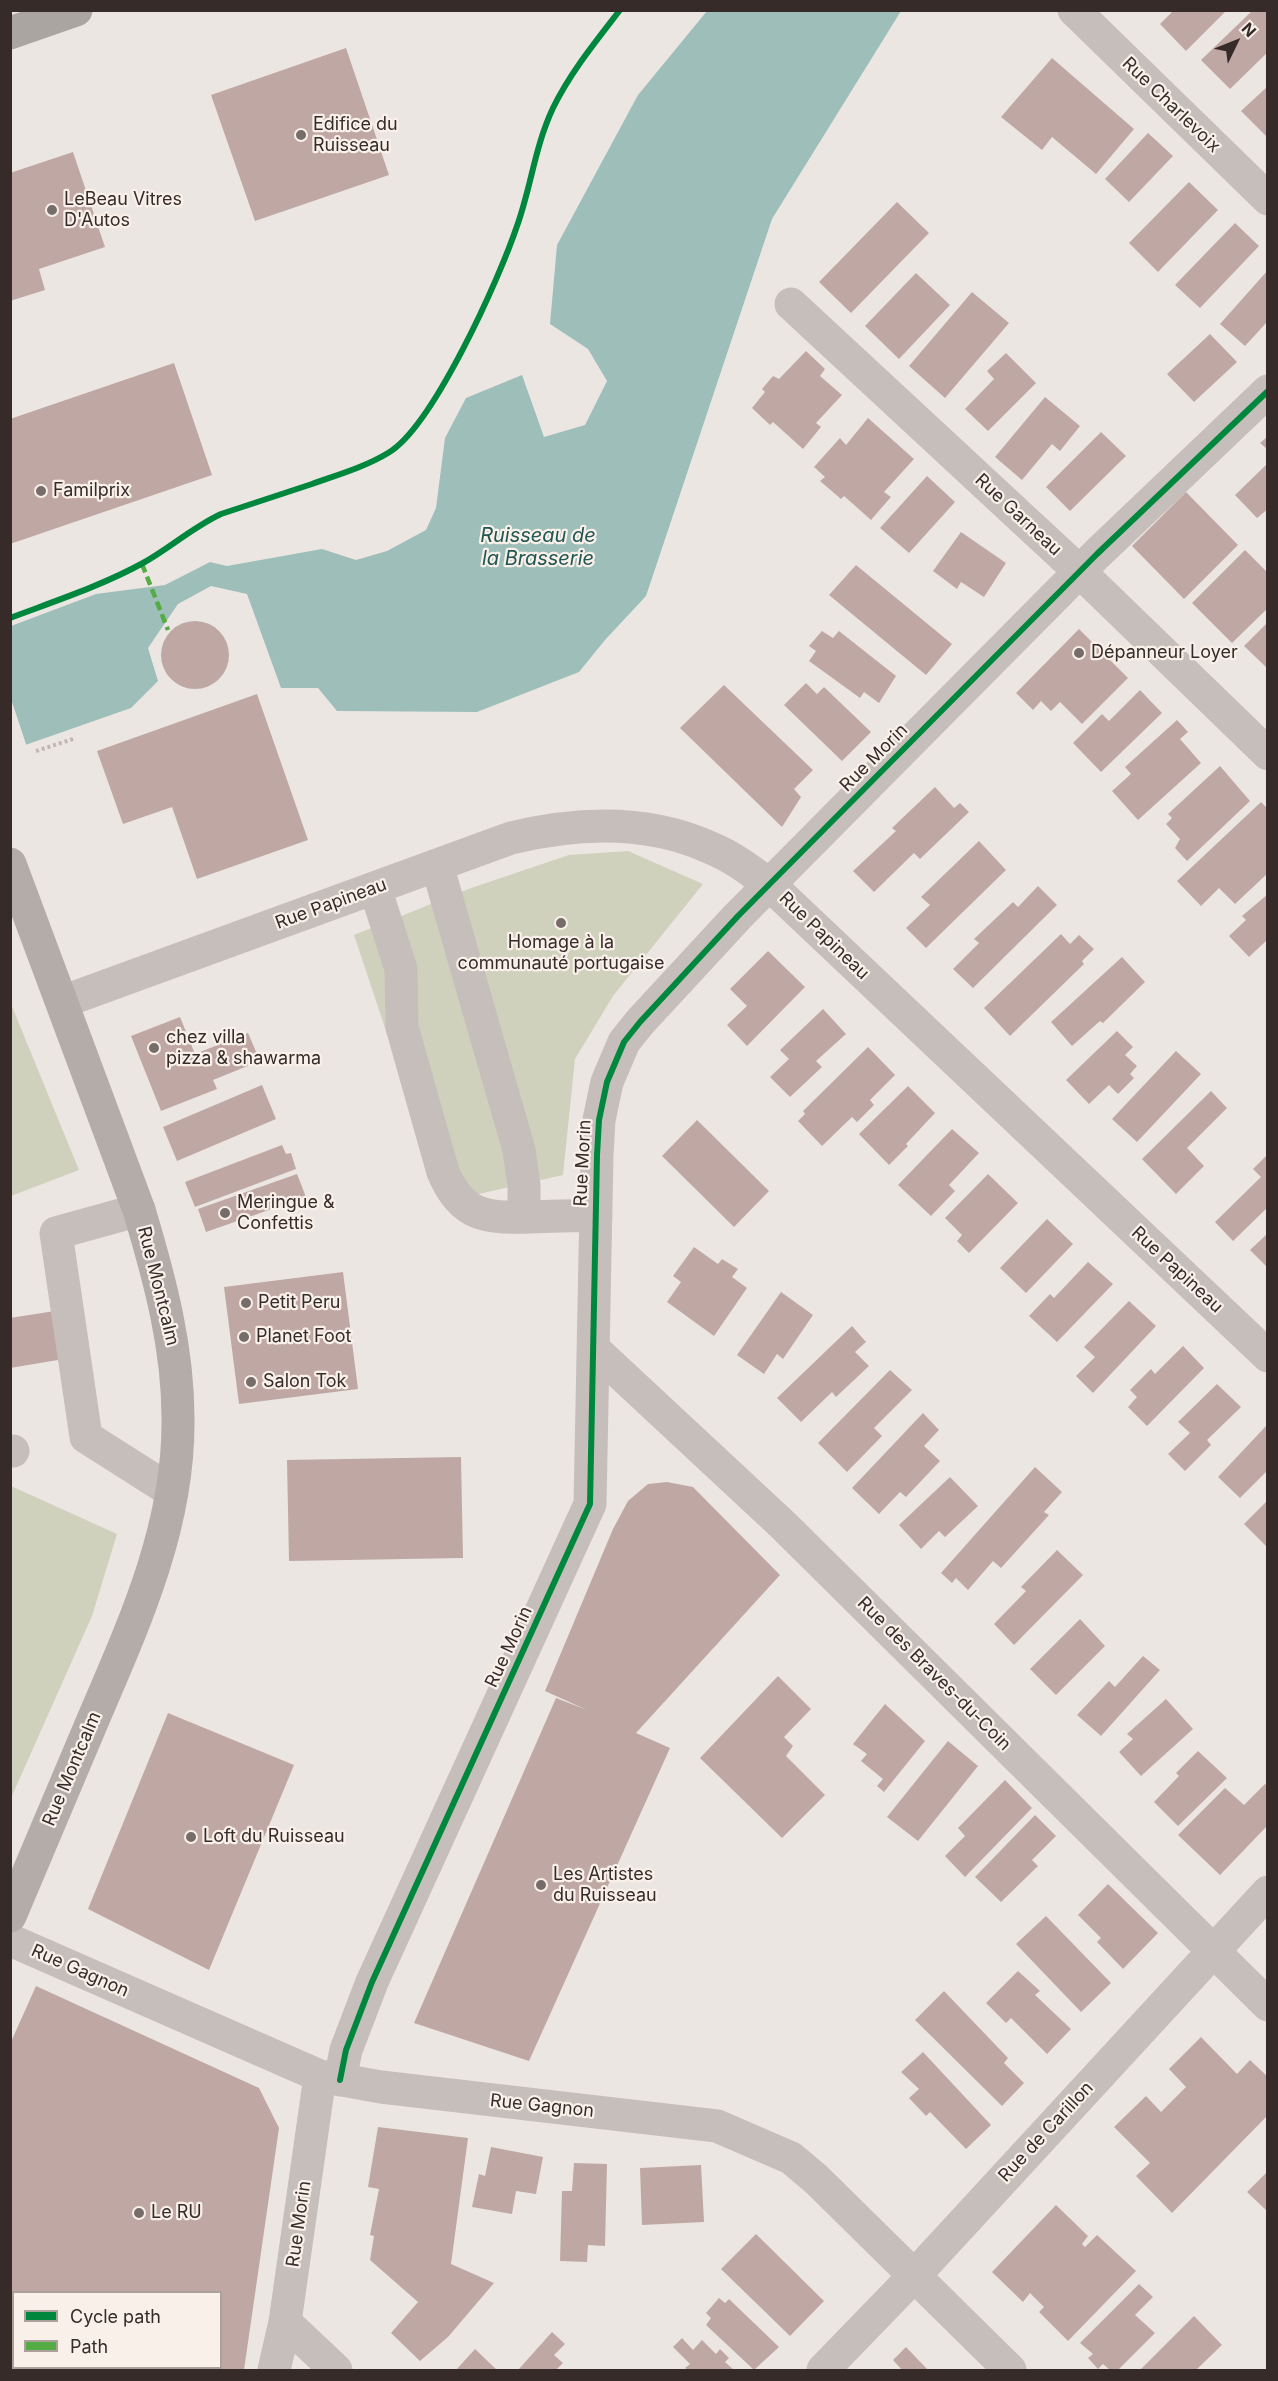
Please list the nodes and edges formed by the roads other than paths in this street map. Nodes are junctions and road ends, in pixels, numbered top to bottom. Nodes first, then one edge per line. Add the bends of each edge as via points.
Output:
1 (76, 10) edge
2 (1074, 10) edge
3 (10, 33) edge
4 (1268, 199) edge
5 (791, 304) dead end
6 (1268, 391) edge
7 (1080, 572) junction
8 (1268, 754) edge
9 (10, 864) edge
10 (437, 865) junction
11 (770, 885) junction
12 (375, 888) junction
13 (62, 1002) junction
14 (139, 1210) junction
15 (596, 1215) junction
16 (524, 1217) junction
17 (595, 1350) junction
18 (1268, 1356) edge
19 (171, 1491) junction
20 (1268, 1892) edge
21 (10, 1916) edge
22 (10, 1940) edge
23 (1214, 1949) junction
24 (1268, 2005) edge
25 (330, 2078) junction
26 (915, 2275) junction
27 (285, 2322) junction
28 (274, 2370) edge
29 (336, 2370) edge
30 (823, 2370) edge
31 (1010, 2370) edge

1 - 3 highway
2 - 4 street, Rue Charlevoix
5 - 7 street, Rue Garneau
6 - 7 street, Rue Morin
7 - 8 street, Rue Garneau
7 - 11 street, Rue Morin
9 - 13 main road, Rue Montcalm
10 - 11 street, Rue Papineau via 537,832 629,826 661,830 696,841 734,859
10 - 12 street, Rue Papineau
10 - 16 street via 519,1150
11 - 15 street, Rue Morin via 624,1042 602,1101
11 - 18 street, Rue Papineau
12 - 13 street, Rue Papineau
12 - 16 street via 401,969 402,1027 443,1172 458,1199 482,1224 499,1218
13 - 14 main road, Rue Montcalm
14 - 19 main road, Rue Montcalm via 165,1300 176,1366 178,1424
14 - 19 street via 56,1233 86,1437
15 - 16 street
15 - 17 street, Rue Morin
17 - 23 street, Rue des Braves-du-Coin via 783,1525
17 - 25 street, Rue Morin via 590,1504 372,1982 346,2050
19 - 21 main road, Rue Montcalm via 159,1554 141,1605
20 - 23 street, Rue de Carillon
22 - 25 street, Rue Gagnon
23 - 24 street, Rue des Braves-du-Coin
23 - 26 street, Rue de Carillon
25 - 26 street, Rue Gagnon via 717,2126 791,2158
25 - 27 street, Rue Morin
26 - 30 street, Rue de Carillon
26 - 31 street, Rue Gagnon
27 - 28 street, Rue Morin
27 - 29 street

